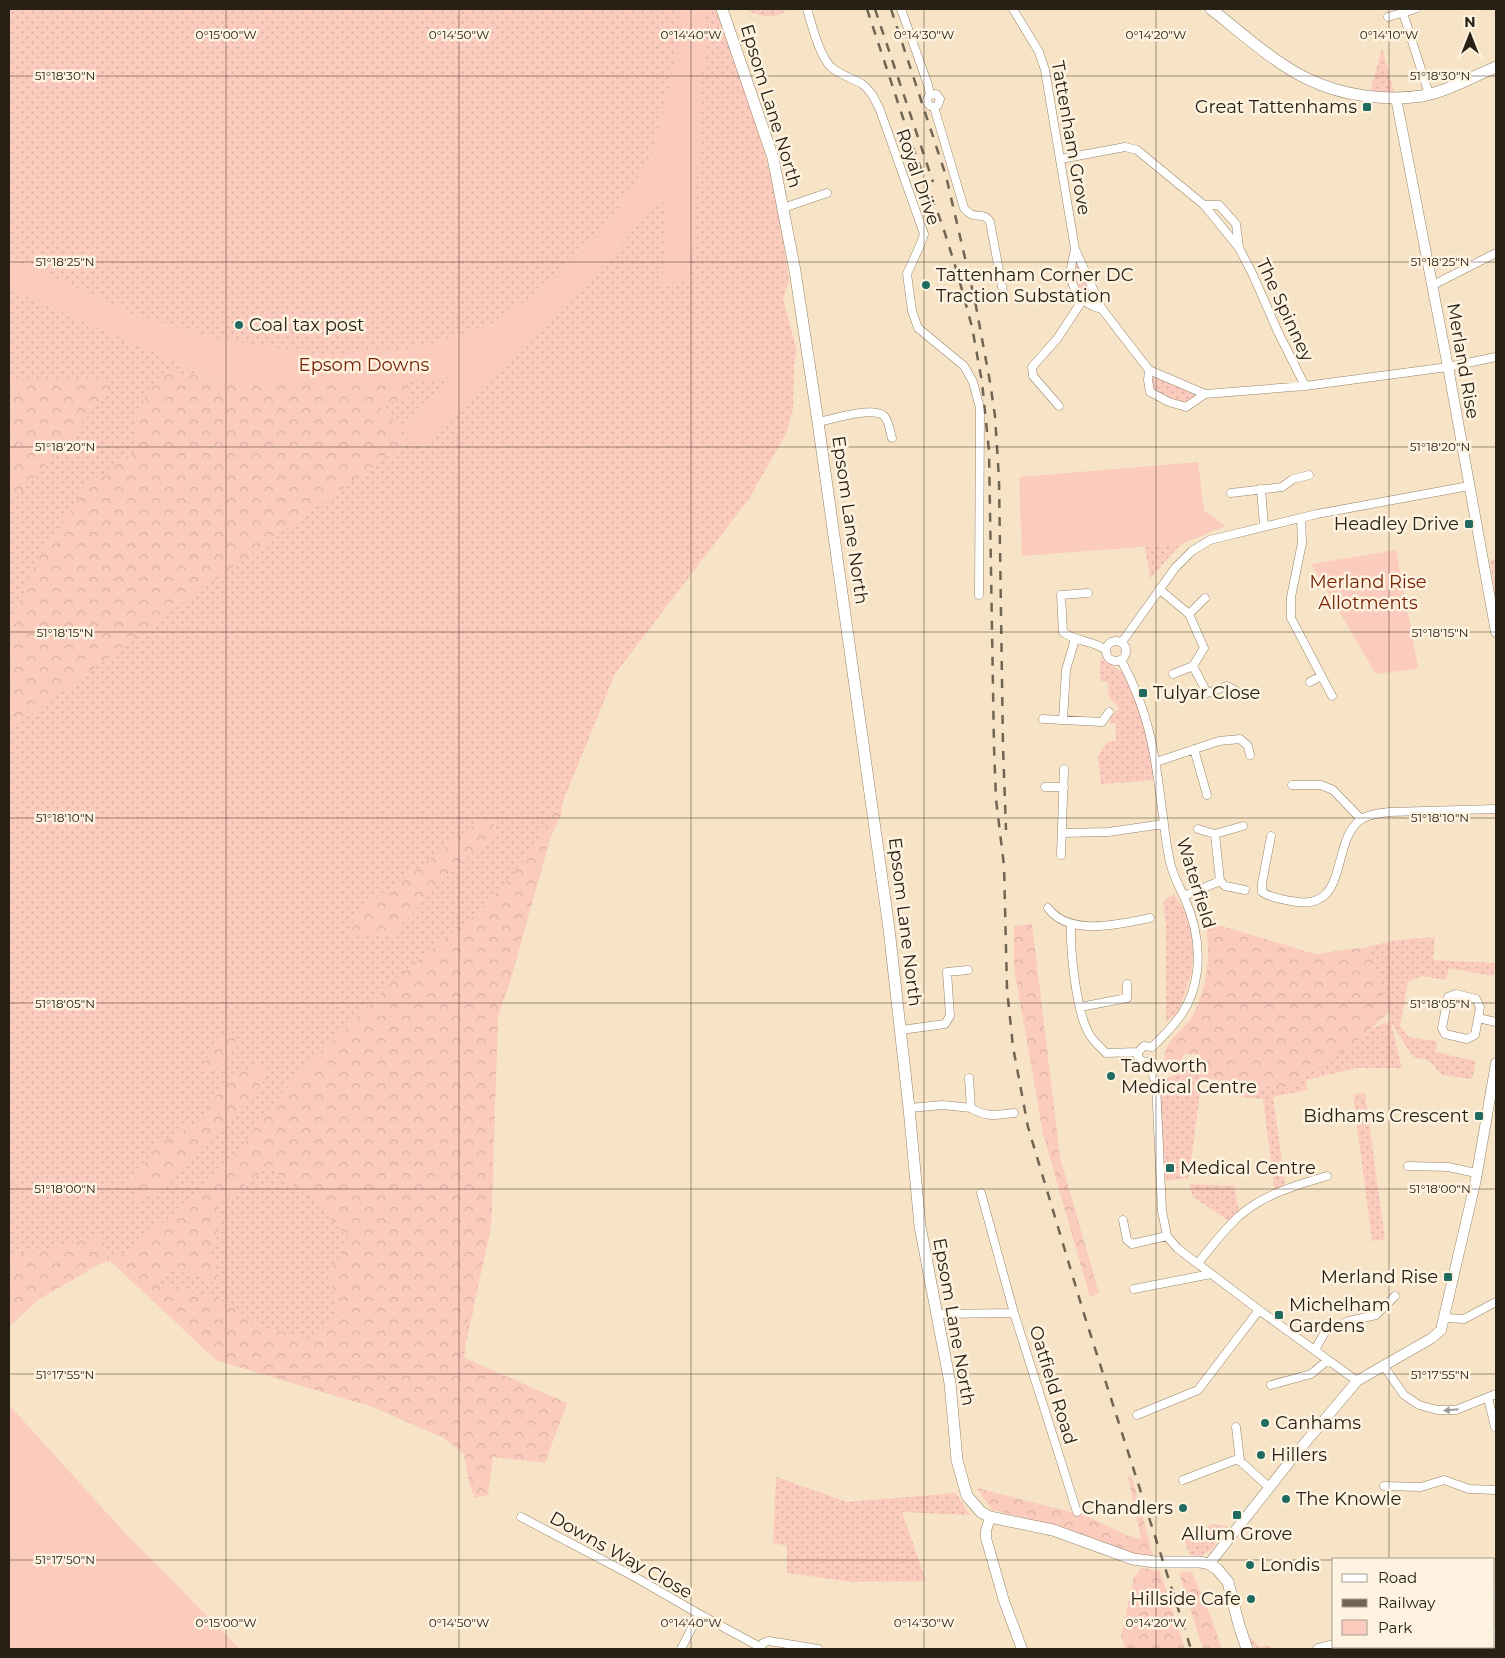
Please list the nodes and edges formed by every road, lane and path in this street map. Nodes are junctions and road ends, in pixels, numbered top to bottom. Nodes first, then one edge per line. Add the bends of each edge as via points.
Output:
1 (722, 9) edge
2 (807, 9) edge
3 (901, 9) edge
4 (1013, 9) edge
5 (1211, 9) edge
6 (1415, 9) edge
7 (1403, 13) junction
8 (1388, 17) dead end
9 (1496, 67) edge
10 (1429, 94) junction
11 (1396, 98) junction
12 (1061, 158) junction
13 (827, 193) dead end
14 (1204, 205) junction
15 (783, 208) junction
16 (1239, 248) junction
17 (1075, 249) junction
18 (1496, 253) edge
19 (1433, 285) junction
20 (1004, 297) dead end
21 (1082, 301) junction
22 (1102, 309) junction
23 (1496, 357) edge
24 (1448, 367) junction
25 (1149, 370) junction
26 (1305, 386) junction
27 (1205, 394) junction
28 (1059, 406) dead end
29 (818, 422) junction
30 (892, 438) dead end
31 (1309, 475) dead end
32 (1469, 486) junction
33 (1260, 489) junction
34 (1231, 493) dead end
35 (1301, 518) junction
36 (1264, 526) junction
37 (1159, 589) junction
38 (1088, 593) dead end
39 (979, 595) dead end
40 (1205, 598) dead end
41 (1189, 614) junction
42 (1496, 632) edge
43 (1075, 639) junction
44 (1122, 642) junction
45 (1106, 650) junction
46 (1121, 660) junction
47 (1193, 666) junction
48 (1173, 674) dead end
49 (1321, 676) junction
50 (1310, 682) dead end
51 (1238, 692) dead end
52 (1332, 696) dead end
53 (1108, 712) dead end
54 (1043, 719) dead end
55 (1063, 720) junction
56 (1194, 749) junction
57 (1250, 754) dead end
58 (1156, 762) junction
59 (1064, 769) dead end
60 (1292, 785) dead end
61 (1045, 787) dead end
62 (1064, 787) junction
63 (1207, 795) dead end
64 (1496, 809) edge
65 (1360, 819) junction
66 (1164, 824) junction
67 (1243, 826) dead end
68 (1198, 829) dead end
69 (1062, 833) junction
70 (1215, 834) junction
71 (1271, 836) dead end
72 (1061, 855) dead end
73 (1220, 881) junction
74 (1245, 890) dead end
75 (1184, 896) junction
76 (1048, 908) dead end
77 (1150, 918) dead end
78 (1071, 924) junction
79 (968, 970) dead end
80 (1128, 984) dead end
81 (1080, 1007) junction
82 (1478, 1018) junction
83 (1496, 1022) edge
84 (901, 1030) junction
85 (1152, 1048) junction
86 (1138, 1052) junction
87 (1149, 1062) junction
88 (1496, 1063) edge
89 (969, 1078) dead end
90 (909, 1108) junction
91 (970, 1108) junction
92 (1014, 1113) dead end
93 (1408, 1166) dead end
94 (1476, 1173) junction
95 (1328, 1176) dead end
96 (981, 1193) dead end
97 (1123, 1220) dead end
98 (1167, 1236) junction
99 (1198, 1263) junction
100 (1211, 1274) junction
101 (1134, 1289) dead end
102 (1396, 1296) dead end
103 (1496, 1302) edge
104 (1258, 1310) junction
105 (1014, 1313) junction
106 (937, 1314) junction
107 (1445, 1318) junction
108 (1314, 1350) junction
109 (1328, 1360) junction
110 (1383, 1365) junction
111 (1357, 1381) junction
112 (1271, 1385) dead end
113 (1496, 1394) edge
114 (1488, 1398) junction
115 (1137, 1415) dead end
116 (1236, 1426) dead end
117 (1495, 1428) dead end
118 (1240, 1461) junction
119 (1183, 1480) dead end
120 (1384, 1486) dead end
121 (1269, 1487) junction
122 (1496, 1490) edge
123 (1077, 1512) dead end
124 (990, 1516) junction
125 (521, 1517) dead end
126 (1209, 1564) junction
127 (699, 1614) junction
128 (1332, 1645) edge
129 (760, 1648) edge
130 (681, 1649) edge
131 (818, 1649) edge
132 (1022, 1649) edge
133 (1247, 1649) edge
134 (1318, 1649) edge

1 - 15 main road, Epsom Lane North via 770,150
2 - 39 street, Royal Drive via 830,66 863,85 873,95 924,234 907,274 918,328 964,366 973,382 980,408
3 - 20 street via 930,95 936,94 940,99 940,104 934,107 964,208 968,214 983,215 990,222
4 - 12 street, Tattenham Grove via 1042,61
5 - 11 main road via 1283,65 1309,80 1333,89 1377,98
6 - 7 street
7 - 8 street
7 - 10 street
9 - 10 main road
10 - 11 main road
11 - 19 street, Merland Rise
12 - 14 street, The Spinney via 1125,147 1137,150
12 - 17 street, Tattenham Grove
13 - 15 street
14 - 16 street, The Spinney
14 - 16 street, The Spinney via 1219,205 1236,224
15 - 29 main road, Epsom Lane North
16 - 26 street, The Spinney
17 - 21 street, Tattenham Grove via 1071,270 1073,286
17 - 22 street, Tattenham Grove
18 - 19 street
19 - 24 street, Merland Rise
21 - 22 street
21 - 28 street via 1057,339 1032,368 1033,376
22 - 25 street, Tattenham Grove
23 - 24 street, Tattenham Grove
24 - 26 street, Tattenham Grove
24 - 32 street, Merland Rise
25 - 27 street, Tattenham Grove
25 - 27 street, Tattenham Grove via 1150,392 1169,402 1186,407
26 - 27 street, Tattenham Grove
29 - 30 street via 857,413 875,413 886,419
29 - 84 main road, Epsom Lane North
31 - 33 street via 1293,479 1282,487
32 - 35 street
32 - 42 street, Merland Rise
33 - 34 street
33 - 36 street
35 - 36 street
35 - 49 street via 1302,543 1291,597 1291,618
36 - 37 street via 1210,540 1192,551
37 - 41 street
37 - 44 street
38 - 43 street via 1061,595 1063,632
40 - 41 street
41 - 47 street via 1204,648
43 - 45 street via 1097,643
43 - 55 street via 1066,670
44 - 45 street via 1111,642
44 - 46 street via 1127,650
45 - 46 street via 1109,658
46 - 58 street, Waterfield via 1138,694
47 - 48 street
47 - 51 street via 1207,693 1227,686
49 - 50 street
49 - 52 street
53 - 55 street via 1102,722
54 - 55 street
56 - 57 street via 1219,740 1240,739 1248,746
56 - 58 street
56 - 63 street
58 - 66 street, Waterfield
59 - 62 street
60 - 65 street via 1321,785 1333,790
61 - 62 street
62 - 69 street
64 - 65 street via 1389,812
65 - 71 street via 1347,838 1330,889 1320,900 1299,903 1262,892
66 - 69 street via 1108,832
66 - 75 street, Waterfield via 1172,871
67 - 70 street
68 - 70 street
69 - 72 street
70 - 73 street
73 - 74 street via 1225,886
73 - 75 street
75 - 85 street, Waterfield via 1196,932 1197,972 1192,995 1181,1017
76 - 78 street via 1053,915
77 - 78 street via 1112,926
78 - 81 street via 1070,946
79 - 84 street via 947,972 950,1016 945,1024
80 - 81 street via 1127,998
81 - 86 street via 1088,1033 1106,1053
82 - 82 street via 1475,1035 1467,1039 1446,1034 1442,1028 1448,997 1456,994 1476,999 1480,1007
82 - 83 street
84 - 90 main road, Epsom Lane North
85 - 86 street via 1144,1046
85 - 87 street via 1155,1056
86 - 87 street via 1141,1061
87 - 98 street via 1156,1084 1162,1211
88 - 94 street
89 - 91 street
90 - 91 street via 943,1105
90 - 106 main road, Epsom Lane North via 920,1226
91 - 92 street via 989,1116
93 - 94 street via 1448,1167
94 - 107 street
95 - 99 street via 1286,1188 1240,1215
96 - 105 street
97 - 98 street via 1127,1240 1132,1244
98 - 99 street
99 - 100 street
100 - 101 street
100 - 104 street
102 - 108 street via 1376,1315 1325,1332
103 - 107 street via 1464,1319
104 - 108 street
104 - 115 street via 1198,1390
105 - 106 street, Oatfield Road
105 - 123 street, Oatfield Road
106 - 124 main road, Epsom Lane North via 950,1383 957,1460 967,1496 981,1512
107 - 110 street via 1441,1330 1432,1338
108 - 109 street
109 - 111 street
109 - 112 street via 1311,1374
110 - 111 street
114 -> 110 street via 1456,1410 1437,1410 1419,1405 1404,1395
111 - 121 street
113 - 114 street
114 - 117 street
116 - 118 street
118 - 119 street via 1235,1460
118 - 121 street
120 - 122 street via 1421,1487 1444,1480 1469,1489
121 - 126 street
124 - 126 main road, Epsom Lane North via 1053,1530 1133,1560
124 - 132 street via 986,1538
125 - 127 street, Downs Way Close
126 - 133 main road via 1228,1582
127 - 129 street, Downs Way Close
127 - 130 street
128 - 134 street
129 - 131 street via 769,1641

